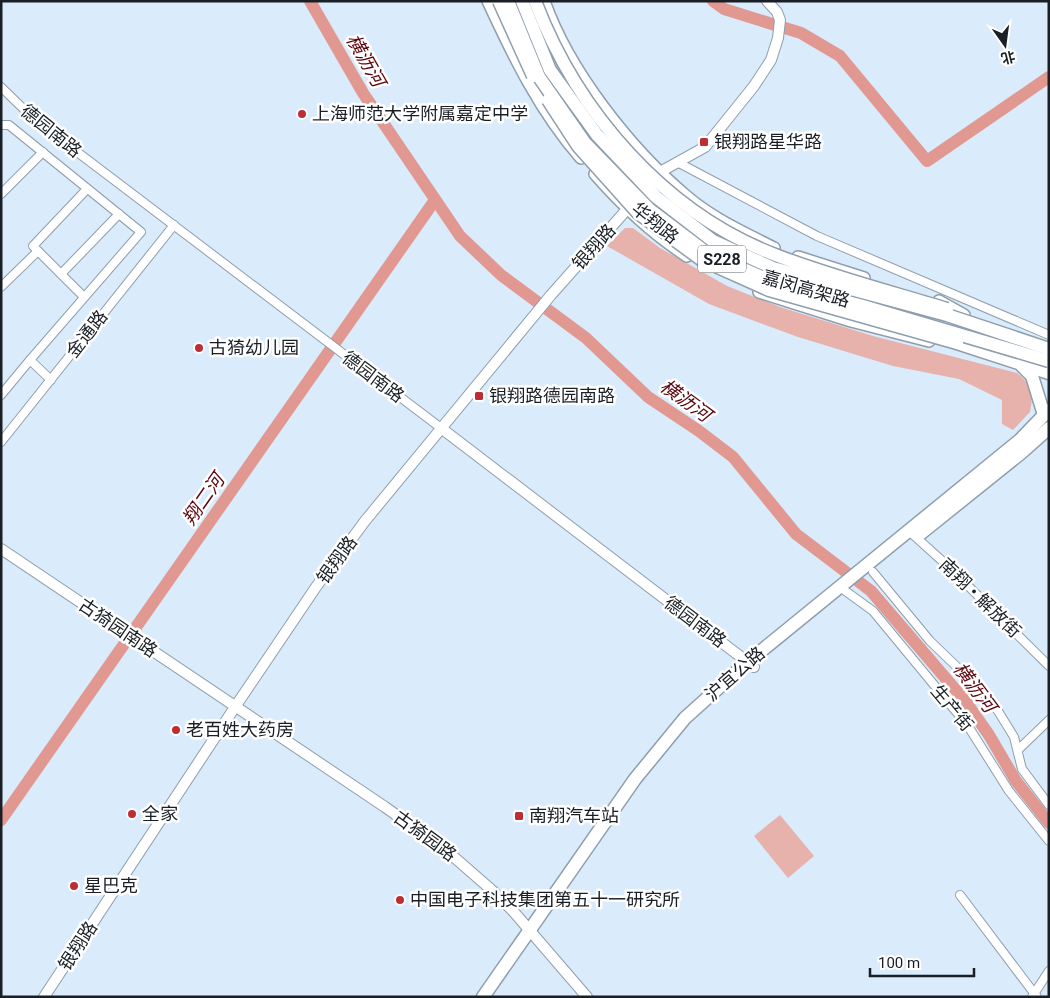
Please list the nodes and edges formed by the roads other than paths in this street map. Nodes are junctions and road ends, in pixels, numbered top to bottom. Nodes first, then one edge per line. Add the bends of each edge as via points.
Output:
1 (488, 1) edge
2 (499, 1) edge
3 (508, 1) edge
4 (522, 1) edge
5 (535, 1) edge
6 (544, 1) edge
7 (767, 1) edge
8 (1, 87) edge
9 (1, 125) edge
10 (43, 152) junction
11 (679, 163) junction
12 (660, 172) junction
13 (87, 189) junction
14 (1, 194) edge
15 (627, 210) junction
16 (119, 214) junction
17 (174, 225) junction
18 (38, 251) junction
19 (61, 274) junction
20 (1, 287) edge
21 (84, 297) junction
22 (964, 314) junction
23 (1049, 335) edge
24 (957, 343) junction
25 (1049, 343) edge
26 (1049, 349) edge
27 (30, 360) junction
28 (1049, 361) edge
29 (1020, 364) junction
30 (1049, 373) edge
31 (51, 380) junction
32 (1, 394) edge
33 (1047, 412) edge
34 (441, 428) junction
35 (1047, 433) edge
36 (1, 442) edge
37 (912, 534) junction
38 (1, 549) edge
39 (867, 572) junction
40 (847, 587) junction
41 (751, 664) junction
42 (1049, 666) edge
43 (235, 707) junction
44 (1049, 720) edge
45 (1018, 750) junction
46 (1049, 804) edge
47 (1049, 841) edge
48 (960, 895) dead end
49 (532, 933) junction
50 (1049, 971) edge
51 (1034, 996) edge
52 (44, 997) edge
53 (483, 997) edge
54 (494, 997) edge
55 (587, 997) edge

1 - 15 main road via 523,76 562,137
2 - 24 main road, 华翔路, bridge via 533,78 578,146 638,212 702,260 769,290
3 - 28 main road, 嘉闵高架路 / S228, bridge via 539,77 585,143 649,209 707,253 772,282
4 - 26 main road, 嘉闵高架路 / S228, bridge via 550,70 597,135 656,198 713,241 773,268 947,315
5 - 22 main road, 华翔路, bridge via 548,35 606,129 668,191 723,230 777,256
6 - 12 main road via 554,30 614,122
7 - 11 street, 银翔路 via 780,20 771,60 705,147
8 - 17 street, 德园南路 via 35,120
9 - 10 street via 9,125
10 - 13 street
10 - 14 street
11 - 12 street, 银翔路
11 - 23 street via 817,236
12 - 15 street, 银翔路
12 - 22 main road via 687,197 718,218 778,251 945,303
13 - 16 street
13 - 18 street via 33,246
15 - 24 main road via 660,238 701,264 766,296 942,345
15 - 34 street, 银翔路
16 - 19 street
16 - 21 street via 141,232
17 - 31 street, 金通路
17 - 34 street, 德园南路
18 - 19 street
18 - 20 street
19 - 21 street
21 - 27 street
22 - 25 main road, 华翔路
24 - 29 main road, 华翔路
27 - 31 street
27 - 32 street
29 - 30 main road, 华翔路
29 - 33 main road via 1032,376
31 - 36 street, 金通路
33 - 37 main road, 沪宜公路 via 1020,440
34 - 41 street, 德园南路
34 - 43 street, 银翔路 via 316,587
35 - 37 main road, 沪宜公路
37 - 39 main road, 沪宜公路
37 - 42 street, 南翔 • 解放街
38 - 43 street, 古猗园南路
39 - 40 main road, 沪宜公路
39 - 45 street via 991,701 1010,730
40 - 41 main road, 沪宜公路
40 - 47 street, 生产街 via 873,611 968,726 1009,791
41 - 49 main road, 沪宜公路 via 686,718 659,748
43 - 49 street, 古猗园路 via 447,851 505,902
43 - 52 street, 银翔路
44 - 45 street
45 - 46 street via 1022,769
48 - 51 street
49 - 53 main road, 沪宜公路
49 - 54 main road, 沪宜公路
49 - 55 street, 古猗园路
50 - 51 street

